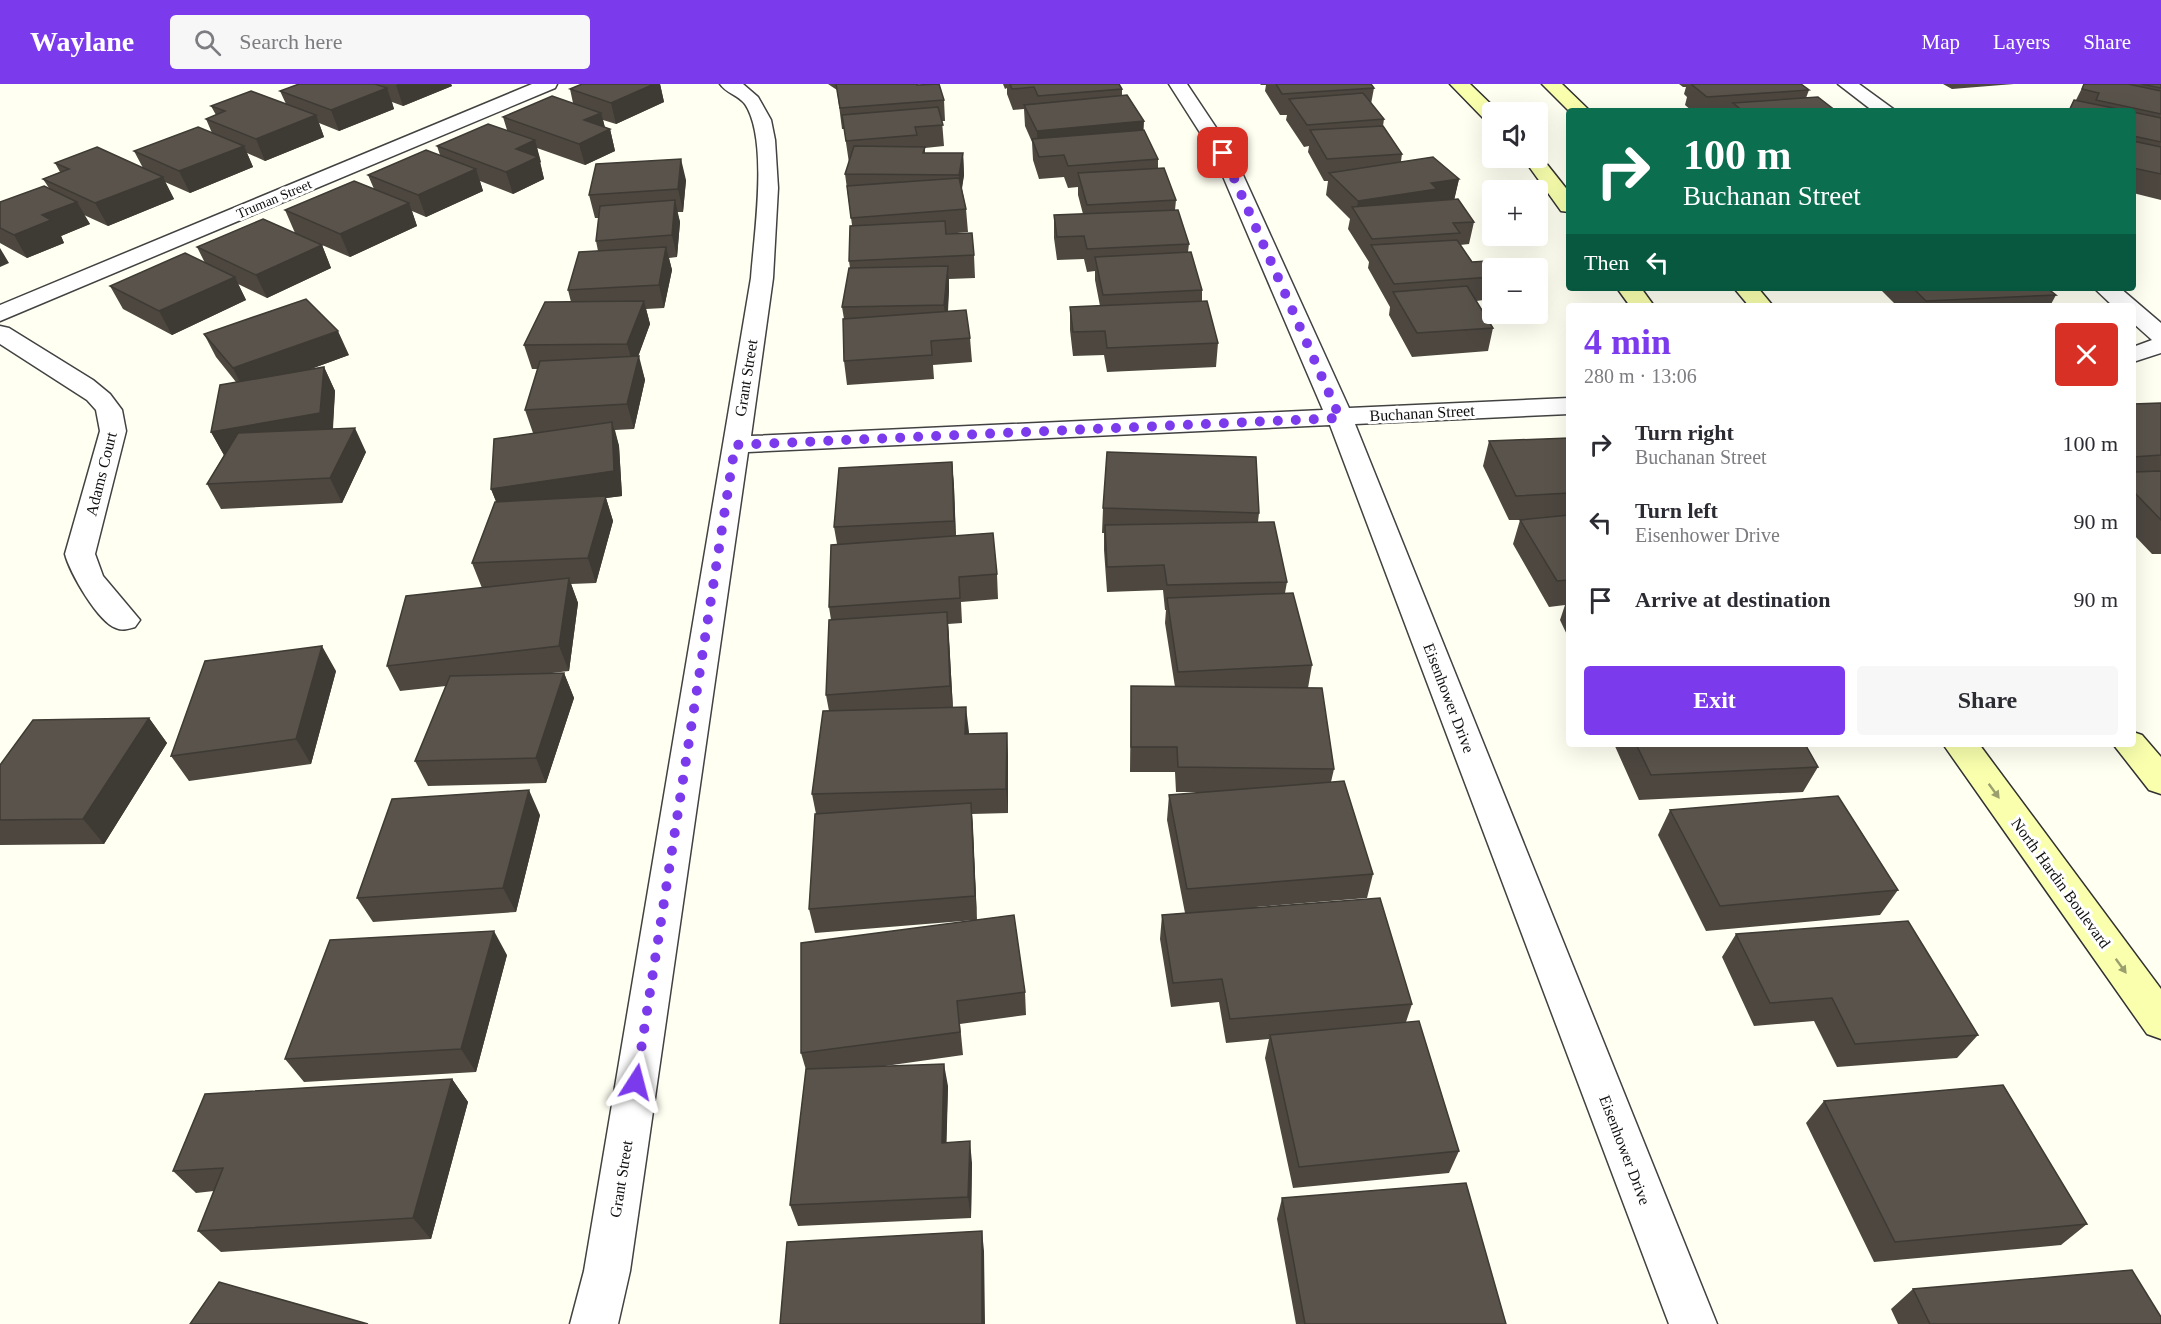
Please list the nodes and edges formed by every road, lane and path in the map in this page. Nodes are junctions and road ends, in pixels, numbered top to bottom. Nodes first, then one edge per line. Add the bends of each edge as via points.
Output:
1 (548, 84) edge
2 (729, 84) edge
3 (1178, 84) edge
4 (1459, 84) edge
5 (1551, 84) edge
6 (1846, 84) edge
7 (1482, 106) edge
8 (1577, 108) edge
9 (1882, 108) edge
10 (1540, 168) edge
11 (1566, 202) edge
12 (1748, 291) edge
13 (2110, 291) edge
14 (1758, 303) edge
15 (2124, 303) edge
16 (0, 314) edge
17 (2136, 314) edge
18 (0, 333) edge
19 (2161, 335) edge
20 (2161, 345) edge
21 (2136, 354) edge
22 (1566, 406) edge
23 (1340, 418) junction
24 (735, 445) junction
25 (124, 620) dead end
26 (1962, 747) edge
27 (2133, 747) edge
28 (2161, 781) edge
29 (2161, 1021) edge
30 (594, 1324) edge
31 (1693, 1324) edge

1 - 16 street, Truman Street
2 - 24 street, Grant Street via 745,94 758,111 767,165 762,278
3 - 23 street, Eisenhower Drive via 1223,153
4 - 7 main road
5 - 8 main road
6 - 9 street
10 - 11 main road
12 - 14 main road
13 - 15 street
17 - 19 street
18 - 25 street, Adams Court via 98,395 108,407 113,431 80,554 90,581
20 - 21 street
22 - 23 street, Buchanan Street
23 - 24 street, Buchanan Street
23 - 31 street, Eisenhower Drive
24 - 30 street, Grant Street via 607,1271
26 -> 29 main road, North Hardin Boulevard
27 - 28 main road

